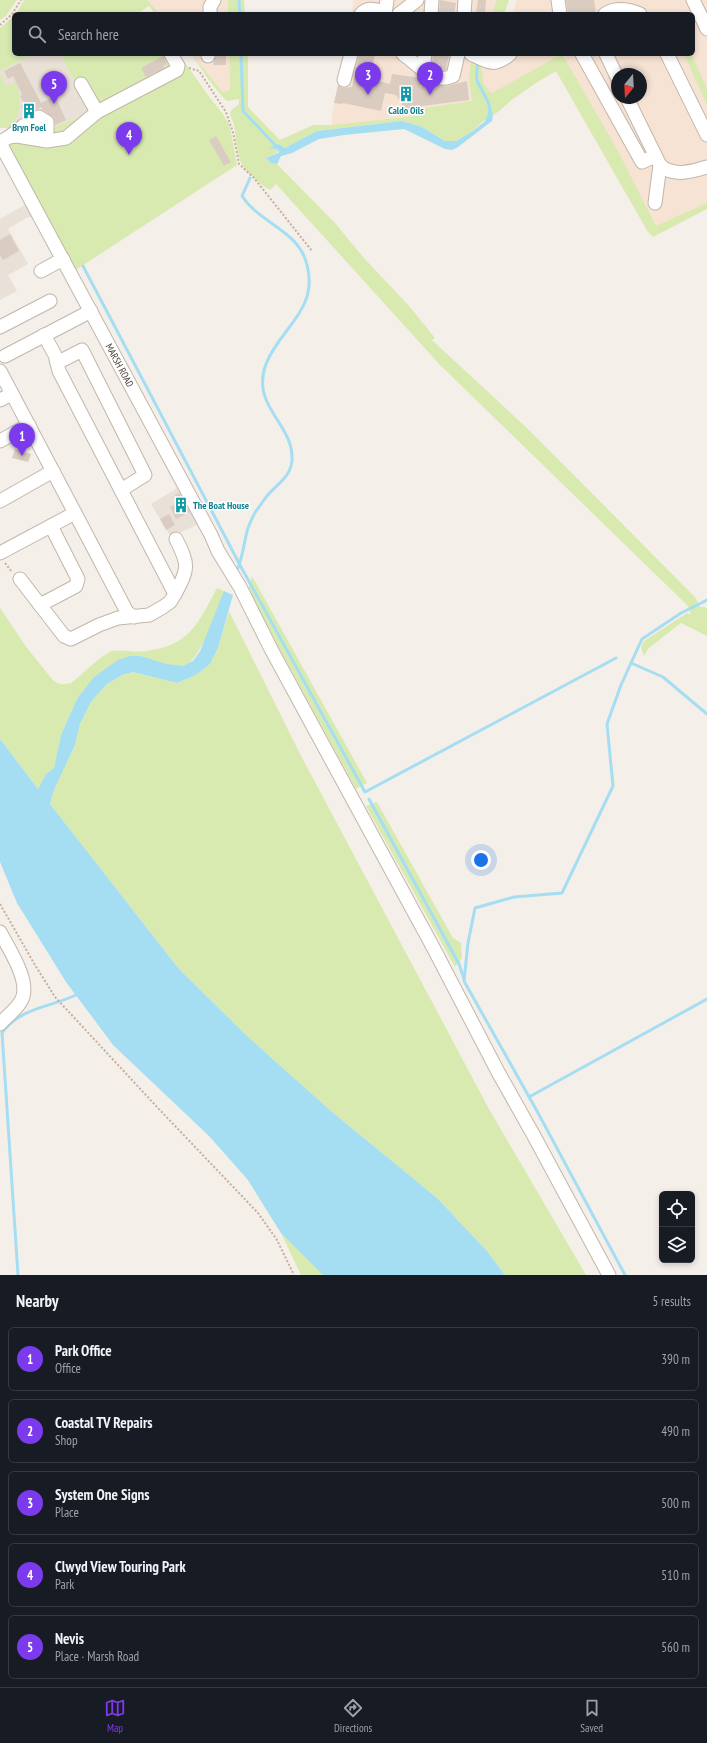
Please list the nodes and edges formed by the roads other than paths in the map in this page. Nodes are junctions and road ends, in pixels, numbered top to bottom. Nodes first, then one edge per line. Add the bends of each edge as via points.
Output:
1 (214, 0) edge
2 (417, 0) edge
3 (432, 0) edge
4 (465, 0) edge
5 (558, 0) edge
6 (611, 0) edge
7 (693, 0) edge
8 (386, 9) edge
9 (210, 12) edge
10 (363, 12) edge
11 (402, 12) edge
12 (430, 12) edge
13 (464, 12) edge
14 (560, 12) edge
15 (605, 12) edge
16 (608, 12) edge
17 (632, 12) edge
18 (707, 29) edge
19 (172, 56) edge
20 (350, 56) edge
21 (406, 56) edge
22 (425, 56) edge
23 (458, 56) edge
24 (476, 56) edge
25 (506, 56) edge
26 (583, 56) edge
27 (607, 56) edge
28 (668, 56) edge
29 (613, 68) edge
30 (423, 69) junction
31 (344, 80) dead end
32 (81, 84) dead end
33 (630, 104) edge
34 (97, 112) junction
35 (706, 128) edge
36 (32, 138) junction
37 (3, 141) edge
38 (657, 160) junction
39 (707, 167) edge
40 (656, 203) dead end
41 (63, 259) junction
42 (41, 271) dead end
43 (50, 301) dead end
44 (91, 311) junction
45 (0, 327) edge
46 (44, 335) junction
47 (2, 354) edge
48 (57, 363) junction
49 (0, 370) edge
50 (12, 394) junction
51 (0, 400) edge
52 (29, 425) junction
53 (0, 441) edge
54 (53, 471) junction
55 (121, 490) junction
56 (0, 501) edge
57 (75, 513) junction
58 (51, 526) junction
59 (176, 539) dead end
60 (2, 557) edge
61 (20, 579) road end
62 (175, 594) junction
63 (40, 604) junction
64 (134, 617) junction
65 (0, 932) edge
66 (0, 1024) edge
67 (609, 1275) edge

1 - 9 street
2 - 11 street
3 - 12 street
4 - 13 street
5 - 14 street
6 - 15 street
7 - 18 street
8 - 10 street via 370,8
16 - 17 street via 613,9
19 - 34 street via 178,66 176,70
20 - 31 street
21 - 30 street
22 - 30 street
23 - 30 street via 453,76 448,78 439,78
24 - 25 street via 493,63
26 - 38 street via 642,162
27 - 29 street
28 - 35 street
32 - 34 street
33 - 38 street
34 - 36 street via 66,138 47,141
36 - 37 street via 17,136
36 - 37 street via 47,132 47,122 43,118 39,117 23,126
37 - 41 street, MARSH ROAD
38 - 39 street via 666,170 672,172
38 - 40 street
41 - 42 street
41 - 44 street, MARSH ROAD
43 - 45 street
44 - 46 street
44 - 67 street, MARSH ROAD
46 - 47 street
46 - 48 street
47 - 49 street via 5,364
48 - 55 street
48 - 55 street via 82,350 144,475
49 - 50 street
50 - 51 street
50 - 52 street
52 - 53 street
52 - 54 street
54 - 56 street
54 - 57 street
55 - 62 street
57 - 58 street
57 - 64 street via 127,612
58 - 60 street
58 - 63 street via 78,579 76,586
59 - 62 street via 187,567
61 - 63 street
62 - 64 street via 170,602 158,611
63 - 64 street via 64,636 71,639 118,618
65 - 66 street via 20,972 25,990 21,1002

